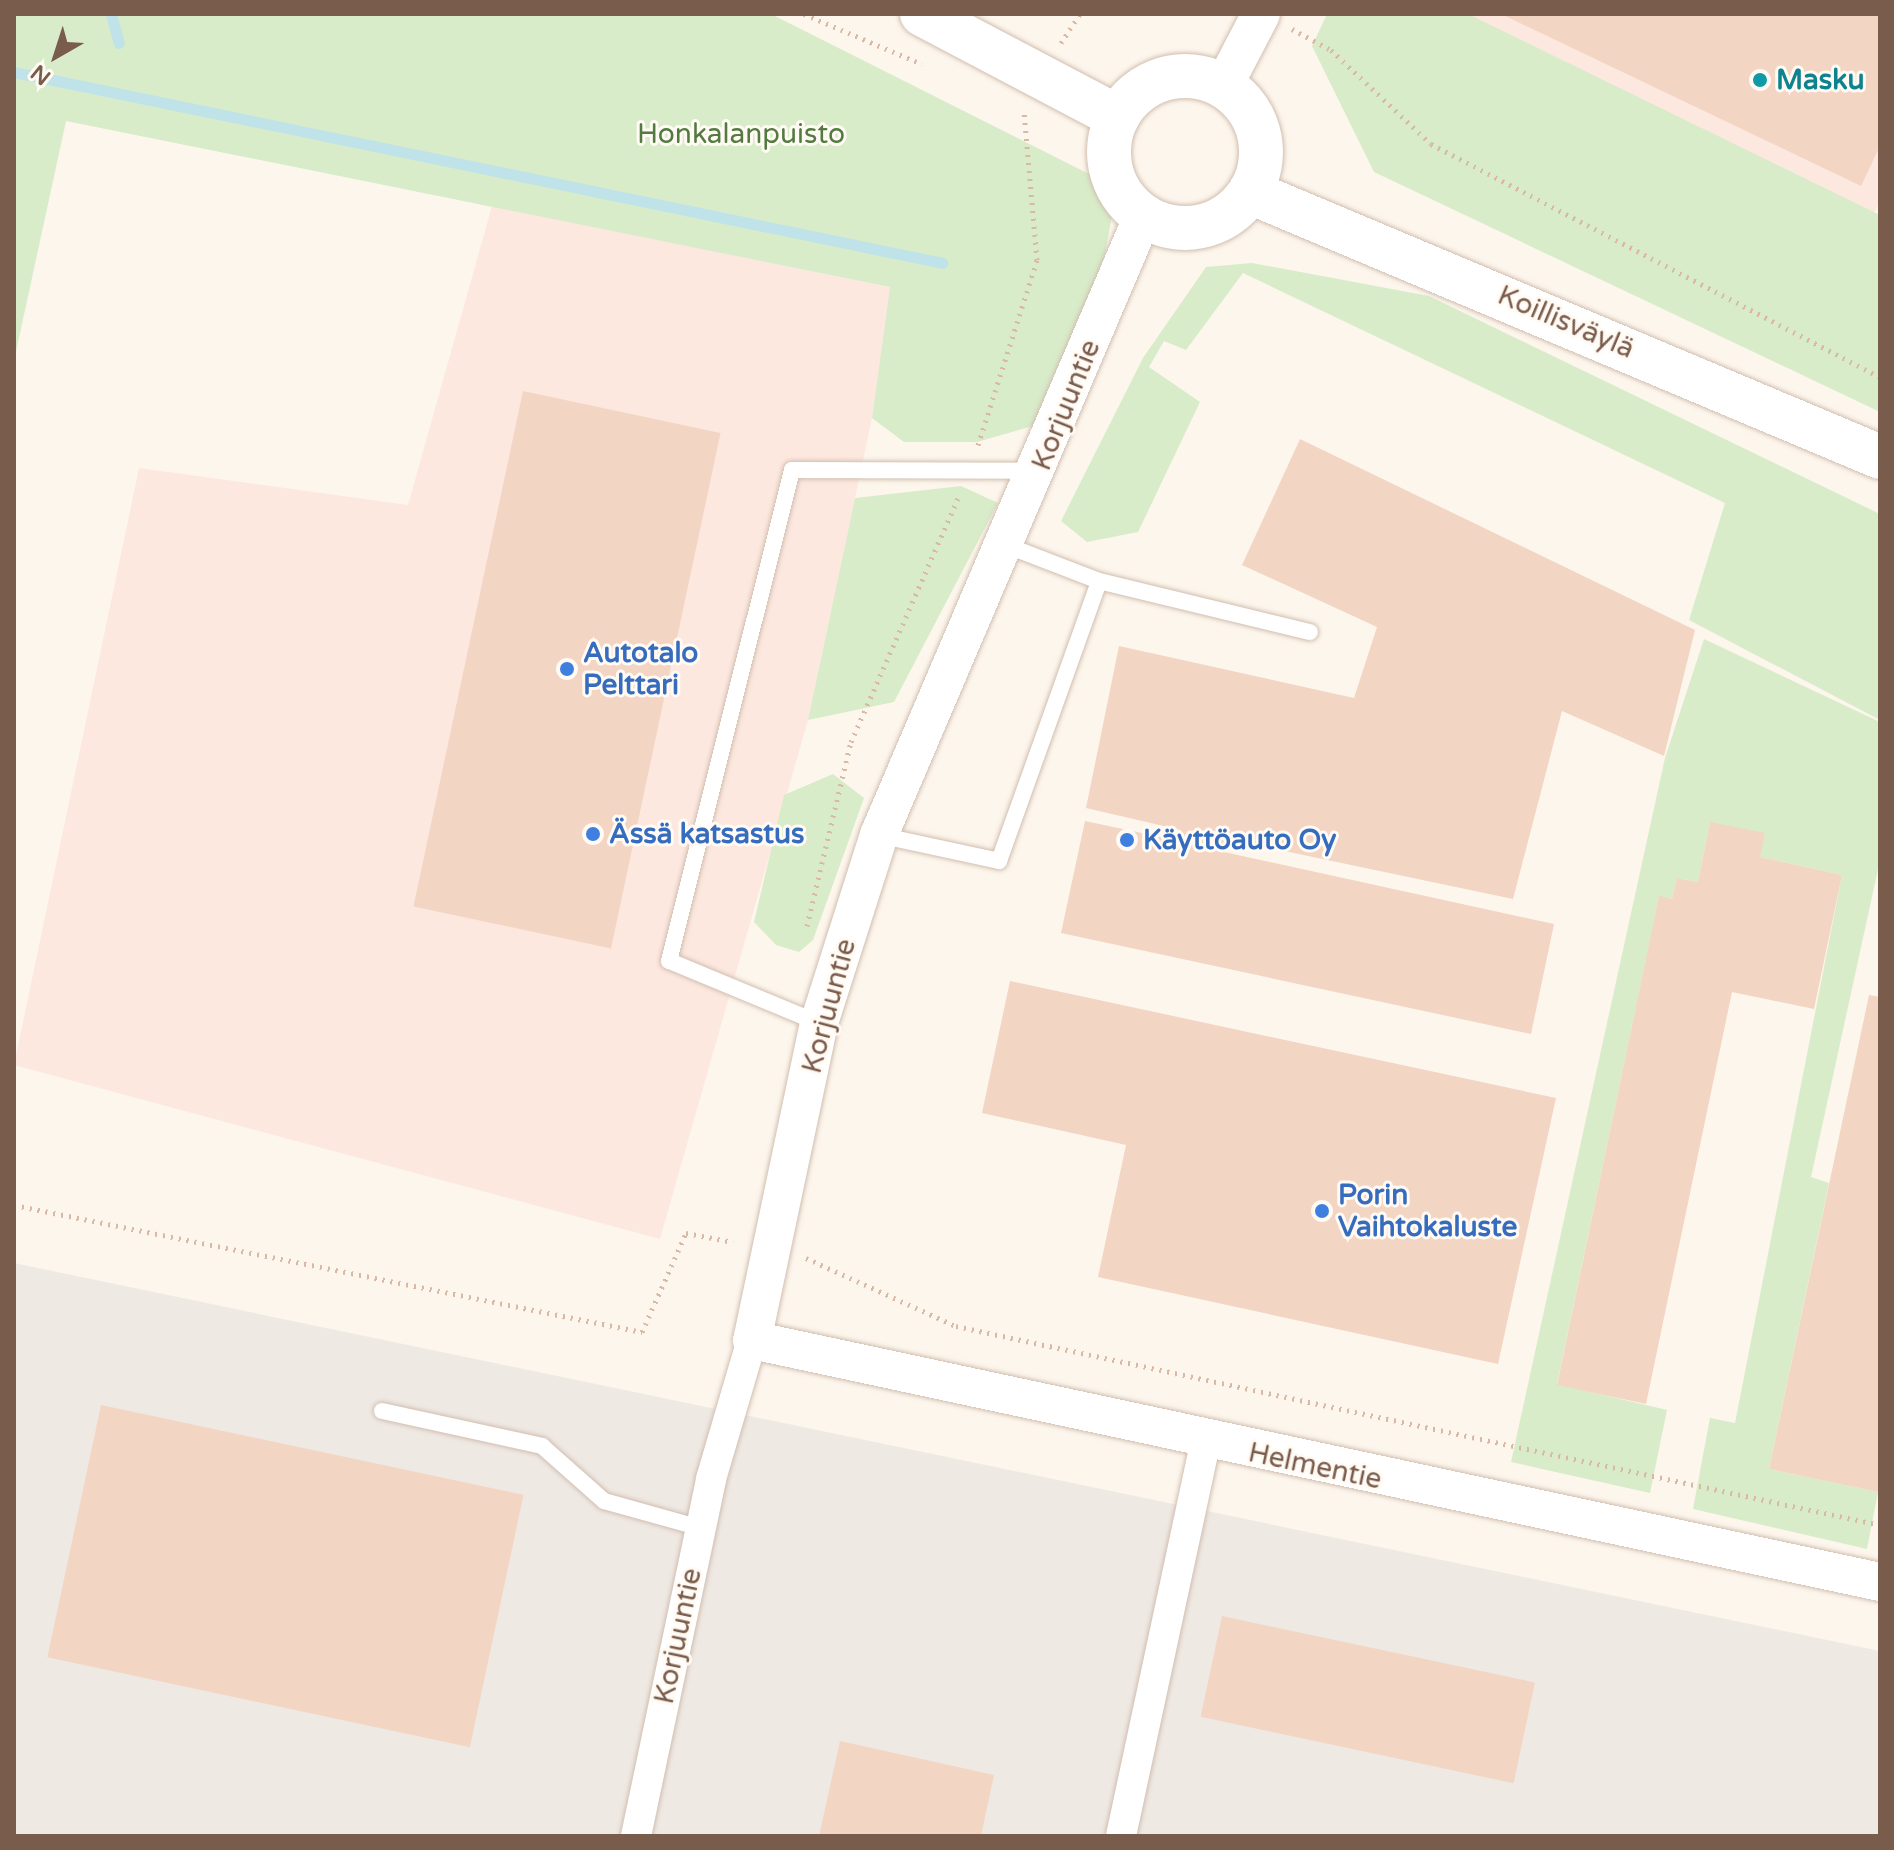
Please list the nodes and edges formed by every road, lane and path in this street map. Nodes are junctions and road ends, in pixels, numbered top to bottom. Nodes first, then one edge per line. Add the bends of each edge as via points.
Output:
1 (804, 14) edge
2 (922, 14) edge
3 (1269, 18) edge
4 (936, 70) dead end
5 (1042, 73) junction
6 (1224, 85) junction
7 (1009, 110) dead end
8 (1117, 117) junction
9 (1020, 118) junction
10 (1250, 192) junction
11 (1143, 216) junction
12 (1880, 377) edge
13 (1880, 457) edge
14 (971, 467) junction
15 (1040, 472) junction
16 (1003, 544) junction
17 (1099, 581) junction
18 (1310, 632) dead end
19 (879, 835) junction
20 (804, 935) dead end
21 (819, 1023) junction
22 (734, 1226) dead end
23 (730, 1242) dead end
24 (752, 1340) junction
25 (382, 1411) dead end
26 (1205, 1443) junction
27 (701, 1528) junction
28 (1880, 1582) edge
29 (636, 1836) edge
30 (1121, 1836) edge

1 - 4 path
2 - 5 main road
3 - 6 street
3 - 12 path via 1331,50 1431,144
5 - 8 main road
5 - 9 path
6 - 8 main road via 1200,76 1163,79 1131,97
6 - 10 main road via 1256,121 1260,170
7 - 9 path
8 - 11 main road via 1110,139 1115,182
9 - 14 path via 1038,214 1037,260
10 - 11 main road via 1214,223 1166,226
10 - 13 main road, Koillisväylä
11 - 15 street, Korjuuntie
14 - 15 lane
14 - 20 path via 851,742
14 - 21 lane via 792,470 669,961
15 - 16 street, Korjuuntie
16 - 17 lane
16 - 19 street, Korjuuntie
17 - 18 lane
17 - 19 lane via 999,861
19 - 21 street, Korjuuntie
21 - 24 street, Korjuuntie
22 - 23 path
24 - 26 street, Helmentie
24 - 27 street, Korjuuntie
25 - 27 lane via 542,1446 604,1501
26 - 28 street, Helmentie
26 - 30 street
27 - 29 street, Korjuuntie

